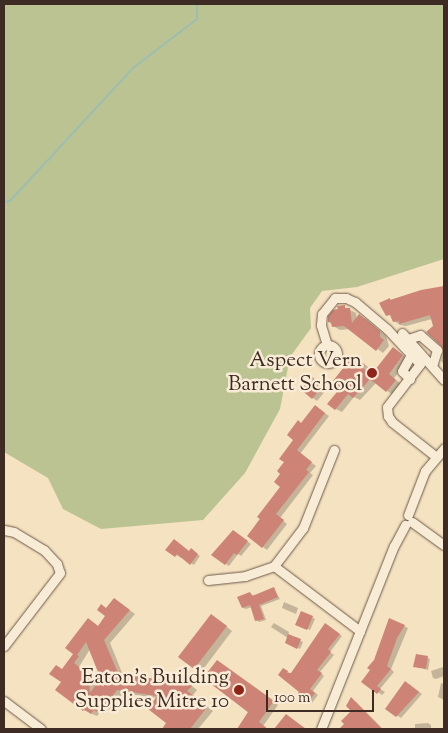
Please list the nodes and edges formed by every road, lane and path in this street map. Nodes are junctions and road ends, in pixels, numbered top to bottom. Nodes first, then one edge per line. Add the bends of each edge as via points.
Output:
1 (327, 345) dead end
2 (432, 366) junction
3 (444, 380) edge
4 (444, 448) edge
5 (334, 450) dead end
6 (435, 456) junction
7 (408, 520) junction
8 (4, 530) edge
9 (444, 545) edge
10 (274, 566) junction
11 (208, 580) dead end
12 (360, 631) junction
13 (4, 646) edge
14 (4, 703) edge
15 (40, 729) edge
16 (321, 729) edge

1 - 6 street via 321,325 322,314 335,298 355,302 387,329 420,364 387,407 388,416
2 - 2 street via 405,336 420,335 437,350
2 - 3 street
4 - 6 street
5 - 10 street via 303,528
6 - 7 street via 425,471
7 - 9 street
7 - 12 street
8 - 13 street via 14,532 44,550 57,564 60,574
10 - 11 street via 245,576
10 - 12 street
12 - 16 street
14 - 15 street

